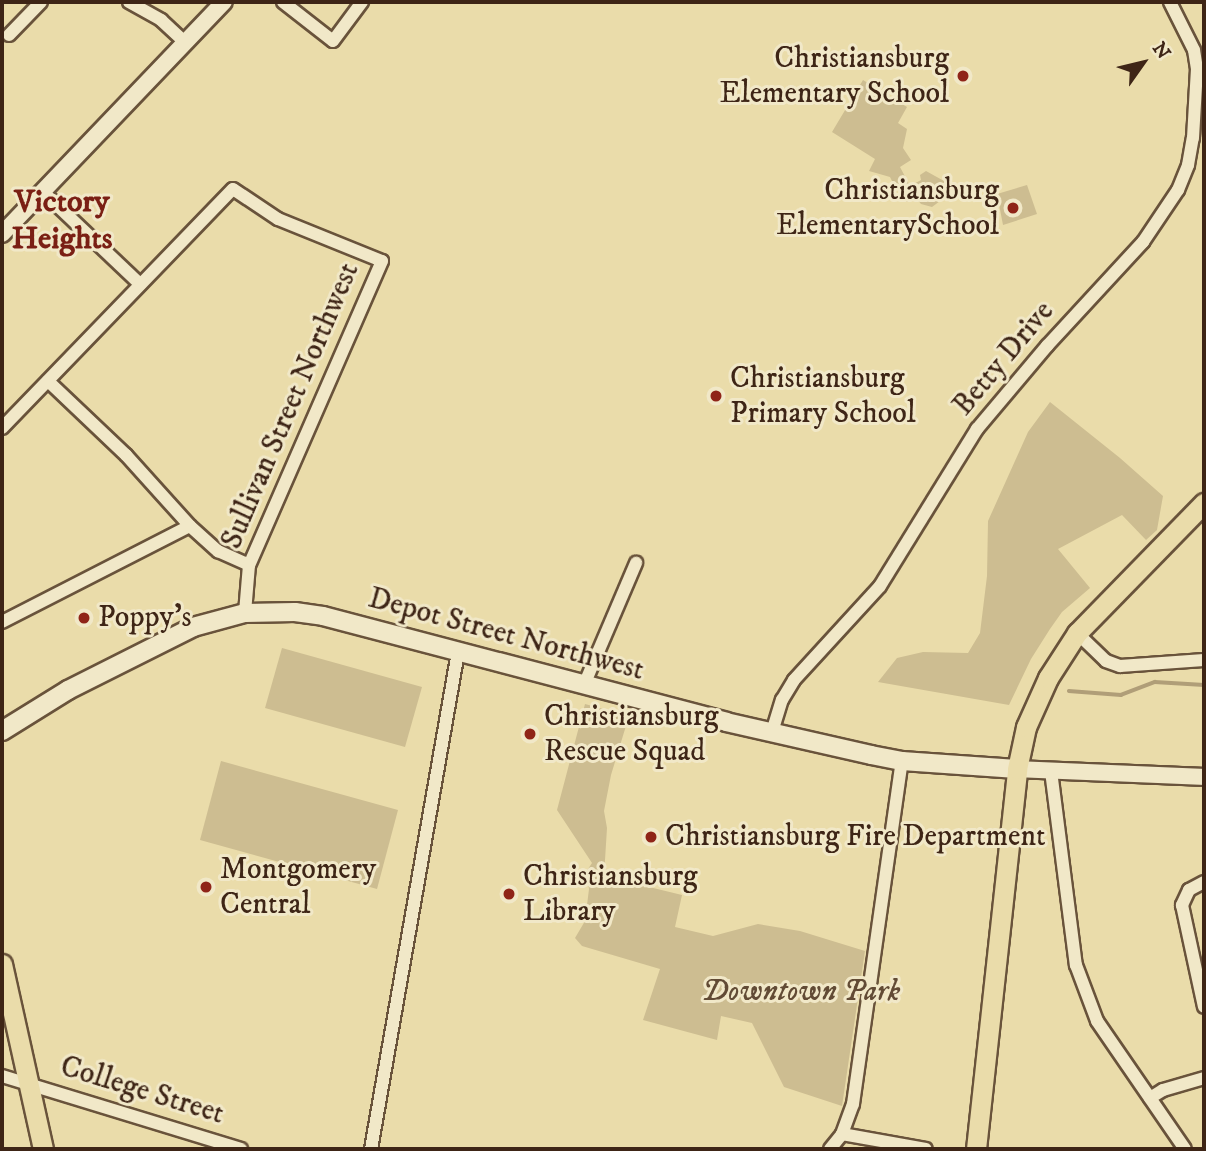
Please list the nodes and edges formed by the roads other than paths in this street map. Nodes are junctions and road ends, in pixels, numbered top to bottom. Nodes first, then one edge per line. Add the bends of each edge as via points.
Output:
1 (41, 2) edge
2 (129, 2) edge
3 (224, 2) edge
4 (283, 2) edge
5 (362, 2) edge
6 (1170, 2) edge
7 (9, 35) dead end
8 (186, 43) junction
9 (43, 192) junction
10 (2, 234) edge
11 (140, 284) junction
12 (48, 380) junction
13 (2, 428) edge
14 (1204, 503) edge
15 (190, 526) junction
16 (636, 563) dead end
17 (249, 565) junction
18 (245, 613) junction
19 (2, 622) edge
20 (1077, 633) junction
21 (458, 652) junction
22 (1204, 660) edge
23 (584, 685) junction
24 (2, 731) edge
25 (772, 732) junction
26 (902, 761) junction
27 (1017, 769) junction
28 (1051, 771) junction
29 (1204, 777) edge
30 (1204, 882) edge
31 (2, 964) edge
32 (1204, 1007) edge
33 (2, 1076) edge
34 (1204, 1078) edge
35 (27, 1083) junction
36 (1150, 1098) junction
37 (842, 1134) junction
38 (43, 1149) edge
39 (241, 1149) edge
40 (372, 1149) edge
41 (830, 1149) edge
42 (926, 1149) edge
43 (976, 1149) edge
44 (1185, 1149) edge

1 - 7 street
2 - 8 street via 161,20
3 - 8 street
4 - 5 street via 333,41
6 - 25 street, Betty Drive via 1194,50 1197,69 1193,138 1178,190 1143,242 978,429 880,586 794,680
8 - 9 street
9 - 10 street
9 - 11 street
11 - 12 street
11 - 17 street, Sullivan Street Northwest via 233,189 278,219 382,261
12 - 13 street
12 - 15 street via 126,455
14 - 20 main road
15 - 17 street via 218,551
15 - 19 street
16 - 23 street
17 - 18 street, Sullivan Street Northwest
18 - 21 main road, Depot Street Northwest via 323,616
18 - 24 main road, Depot Street Northwest via 176,634 68,690
20 - 22 street via 1106,661 1120,666
20 - 27 main road via 1032,709
21 - 23 main road, Depot Street Northwest
21 - 40 street
23 - 25 main road, Depot Street Northwest
25 - 26 main road, Depot Street Northwest
26 - 27 main road, Depot Street Northwest
26 - 37 street via 853,1104
27 - 28 street
27 - 43 main road
28 - 29 street
28 - 36 street via 1076,965 1097,1021
30 - 32 street via 1189,890 1182,905
31 - 35 main road
33 - 35 street, College Street
34 - 36 street
35 - 38 main road
35 - 39 street, College Street
36 - 44 street
37 - 41 street
37 - 42 street

